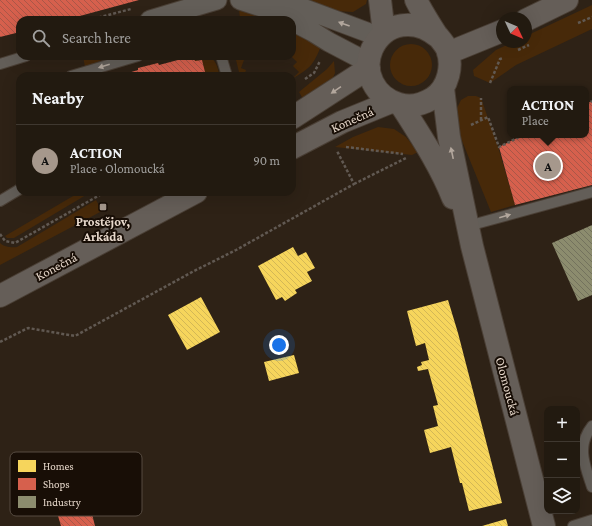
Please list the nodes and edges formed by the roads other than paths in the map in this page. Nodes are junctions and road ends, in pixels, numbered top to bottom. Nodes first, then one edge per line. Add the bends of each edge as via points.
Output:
1 (217, 0) edge
2 (234, 0) edge
3 (240, 0) edge
4 (281, 0) edge
5 (380, 0) edge
6 (416, 0) edge
7 (567, 0) edge
8 (190, 8) junction
9 (163, 16) edge
10 (283, 16) edge
11 (532, 17) edge
12 (296, 23) edge
13 (496, 32) edge
14 (382, 35) junction
15 (443, 45) junction
16 (16, 59) edge
17 (125, 60) edge
18 (221, 60) edge
19 (0, 64) edge
20 (369, 66) junction
21 (84, 72) edge
22 (225, 72) edge
23 (443, 88) junction
24 (396, 103) junction
25 (296, 115) edge
26 (296, 147) edge
27 (16, 192) edge
28 (592, 192) edge
29 (188, 196) edge
30 (0, 202) edge
31 (470, 236) junction
32 (0, 296) edge
33 (592, 426) edge
34 (592, 487) edge
35 (592, 520) edge
36 (544, 526) edge
37 (573, 526) edge

1 - 8 street
2 - 8 street
3 - 10 street
14 -> 4 street
5 - 14 main road
6 - 15 main road
7 - 11 main road
8 - 9 street
12 - 20 street
13 - 15 main road
14 - 15 main road via 392,28 416,25 432,31
14 - 20 main road via 372,49
15 - 23 main road, Olomoucká via 450,64
16 - 19 lane
17 -> 21 lane
18 - 22 lane
20 - 24 main road, Olomoucká via 376,88 382,96
20 -> 25 main road
23 - 24 main road via 436,96 420,104 410,106
31 -> 23 main road, Olomoucká via 449,137
24 - 26 main road, Konečná via 342,122 330,138
24 - 31 main road, Olomoucká via 421,137 448,185
27 - 30 lane
31 -> 28 lane
29 - 32 main road, Konečná
31 - 36 main road, Olomoucká
33 - 34 lane via 584,443 583,458
35 - 37 lane

